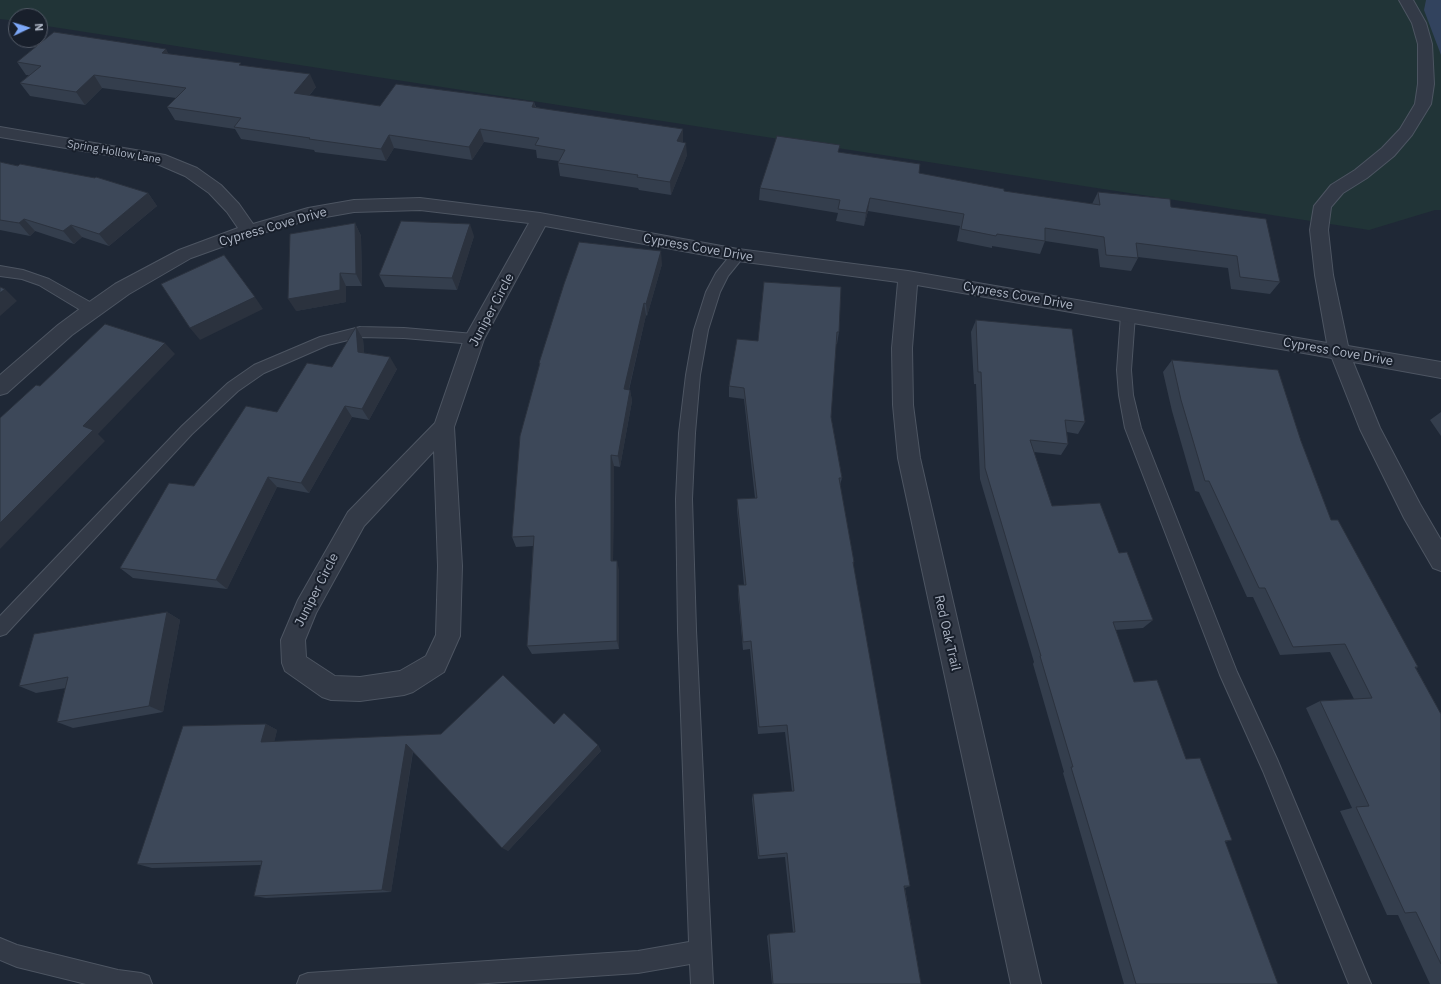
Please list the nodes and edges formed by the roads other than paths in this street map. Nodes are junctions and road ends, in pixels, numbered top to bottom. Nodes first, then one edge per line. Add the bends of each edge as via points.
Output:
1 (1406, 0) edge
2 (0, 132) edge
3 (540, 219) junction
4 (249, 231) junction
5 (738, 255) junction
6 (0, 270) edge
7 (908, 277) junction
8 (92, 310) junction
9 (1128, 315) junction
10 (474, 339) junction
11 (1339, 352) junction
12 (1441, 370) edge
13 (0, 387) edge
14 (444, 427) junction
15 (1441, 561) edge
16 (0, 628) edge
17 (0, 949) edge
18 (700, 951) junction
19 (140, 984) edge
20 (308, 984) edge
21 (702, 984) edge
22 (1026, 984) edge
23 (1360, 984) edge

1 - 11 street via 1419,23 1425,44 1426,84 1423,104 1406,132 1388,152 1337,189 1323,206 1319,230 1324,275
2 - 4 street, Spring Hollow Lane via 160,159 191,172 214,189 233,208
3 - 4 street, Cypress Cove Drive via 420,204 354,206 308,214
3 - 5 street, Cypress Cove Drive
3 - 10 street, Juniper Circle
4 - 8 street, Cypress Cove Drive via 185,254 122,289
5 - 7 street, Cypress Cove Drive
5 - 18 lane via 723,273 713,292 701,330 693,375 684,499 686,630
6 - 8 lane via 44,282
7 - 9 street, Cypress Cove Drive
7 - 22 street, Red Oak Trail via 902,348 903,405 909,458
8 - 13 street, Cypress Cove Drive
9 - 11 street, Cypress Cove Drive
9 - 23 lane via 1124,370 1126,396 1133,428 1229,675 1270,766
10 - 14 street, Juniper Circle
10 - 16 lane via 404,332 360,332 325,342 259,369 233,387 187,430
11 - 12 street, Cypress Cove Drive
11 - 15 street via 1370,430
14 - 14 street, Juniper Circle via 450,566 448,636 435,664 404,683 360,689 331,688 294,663 293,640 306,608 356,519
17 - 19 lane via 32,960
18 - 20 lane via 638,962
18 - 21 lane

